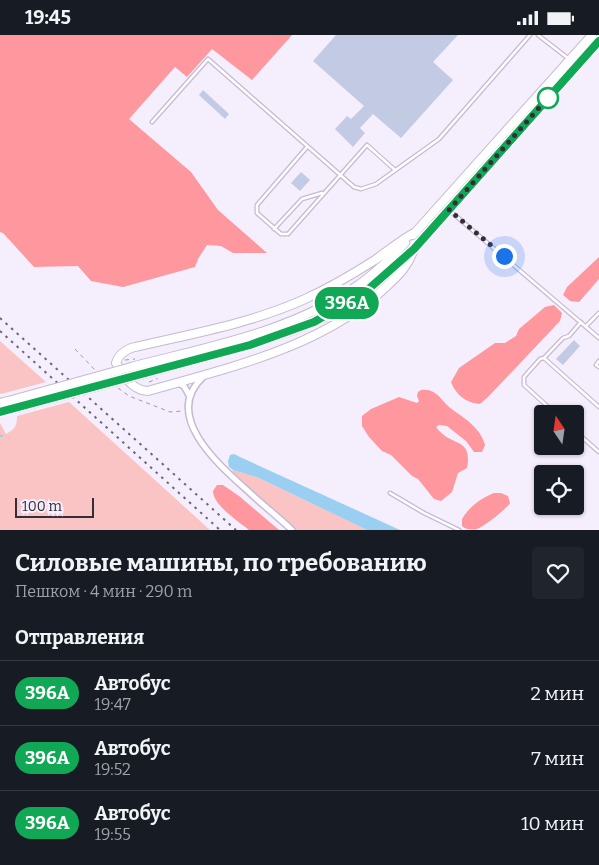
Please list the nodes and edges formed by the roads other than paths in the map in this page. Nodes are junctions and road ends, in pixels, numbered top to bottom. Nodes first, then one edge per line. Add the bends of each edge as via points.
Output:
1 (530, 35) edge
2 (538, 35) edge
3 (592, 35) edge
4 (599, 41) edge
5 (570, 60) junction
6 (152, 123) dead end
7 (307, 147) junction
8 (396, 170) junction
9 (339, 175) junction
10 (324, 193) junction
11 (449, 210) junction
12 (274, 229) junction
13 (416, 232) junction
14 (414, 249) junction
15 (599, 313) edge
16 (581, 322) junction
17 (586, 326) junction
18 (599, 338) edge
19 (544, 358) junction
20 (599, 361) edge
21 (599, 367) edge
22 (207, 373) junction
23 (177, 383) junction
24 (189, 395) junction
25 (4, 402) edge
26 (546, 405) edge
27 (599, 407) edge
28 (0, 412) edge
29 (584, 439) edge
30 (599, 452) edge
31 (390, 493) dead end
32 (292, 530) edge
33 (459, 530) edge

1 - 8 lane via 442,135
2 - 5 lane
3 - 5 street
4 - 11 street
5 - 13 street
6 - 7 lane via 208,59
7 - 9 lane
7 - 12 lane via 257,205 257,213
8 - 9 lane via 376,184 361,189
8 - 9 lane via 367,145
9 - 10 lane
10 - 12 lane via 302,199
10 - 12 lane via 288,234
11 - 14 street
11 - 16 lane
13 - 23 street via 368,265 284,308 244,322 132,348 117,360 132,385 141,391
13 - 25 street, bridge via 353,289 291,322
14 - 22 street via 410,262 389,284 334,326 292,346
14 - 28 street, bridge via 364,293 300,328 250,345
15 - 17 lane
16 - 17 lane
16 - 19 lane
17 - 18 lane
19 - 26 lane via 524,377 524,385
19 - 27 lane
20 - 21 lane via 596,365
22 - 23 street
22 - 24 street
23 - 24 street via 184,386
24 - 32 street via 190,418 201,445 228,474
29 - 30 lane
31 - 33 lane

